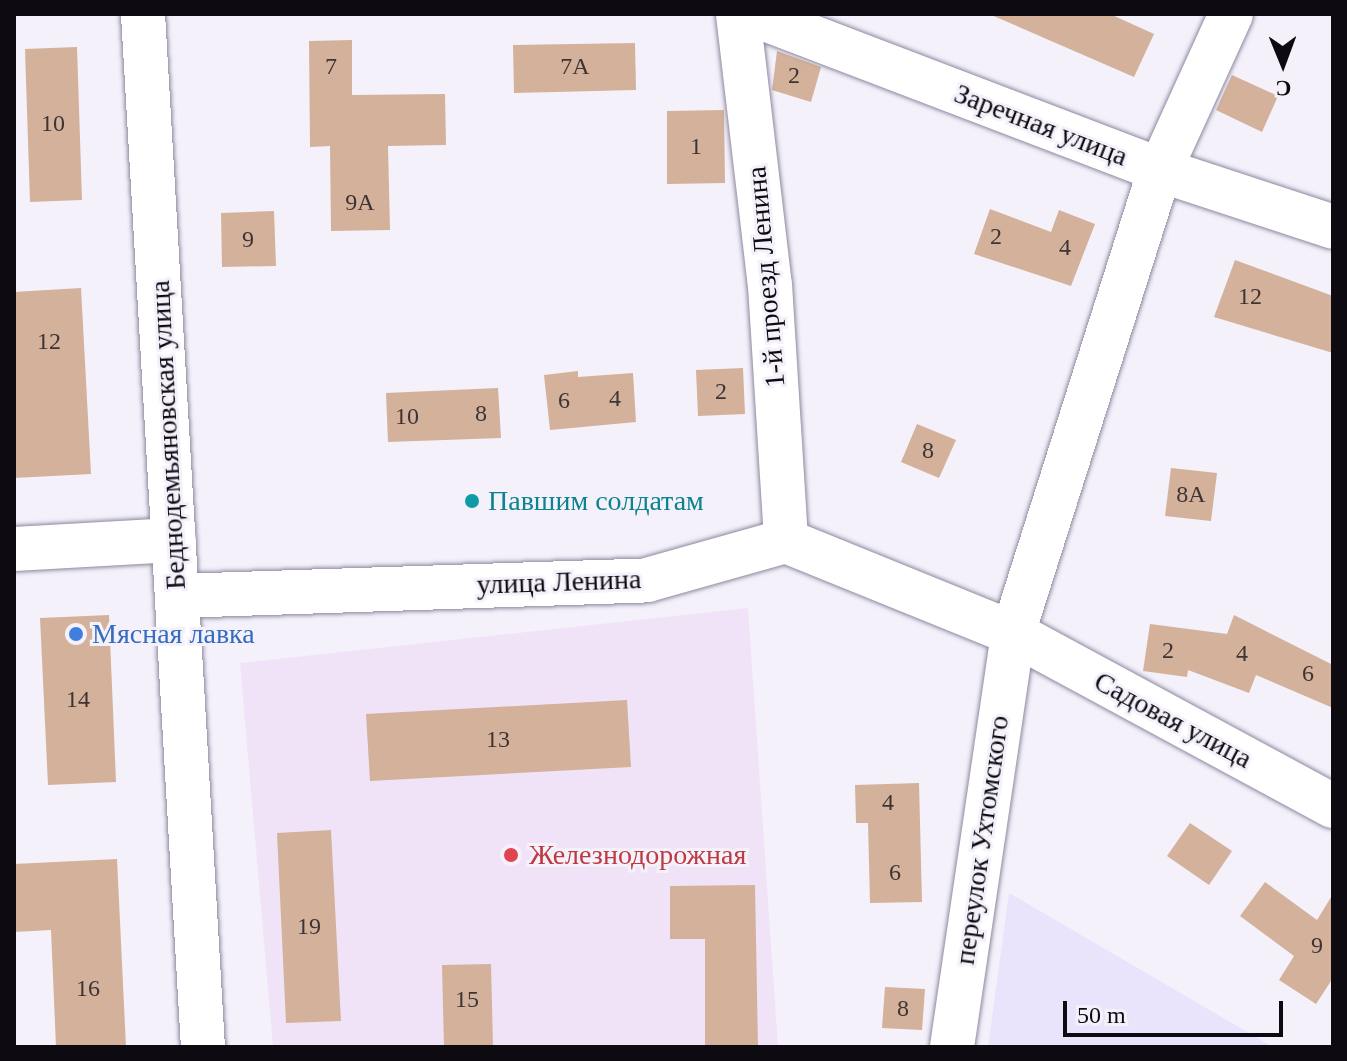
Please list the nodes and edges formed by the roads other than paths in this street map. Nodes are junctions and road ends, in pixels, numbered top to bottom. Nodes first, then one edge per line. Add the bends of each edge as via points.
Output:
1 (143, 14) edge
2 (738, 14) edge
3 (752, 14) edge
4 (1231, 14) edge
5 (1160, 170) junction
6 (1333, 227) edge
7 (174, 540) junction
8 (786, 541) junction
9 (14, 549) edge
10 (177, 596) junction
11 (1013, 633) junction
12 (1333, 806) edge
13 (203, 1047) edge
14 (952, 1047) edge

1 - 7 street, Беднодемьяновская улица
2 - 8 street, 1-й проезд Ленина via 770,285
3 - 5 street, Заречная улица
4 - 5 street, переулок Ухтомского
5 - 6 street, Заречная улица
5 - 11 street, переулок Ухтомского
7 - 9 street
7 - 10 street, Беднодемьяновская улица
8 - 10 street, улица Ленина via 647,580
8 - 11 street
10 - 13 street, Беднодемьяновская улица
11 - 12 street, Садовая улица
11 - 14 street, переулок Ухтомского

